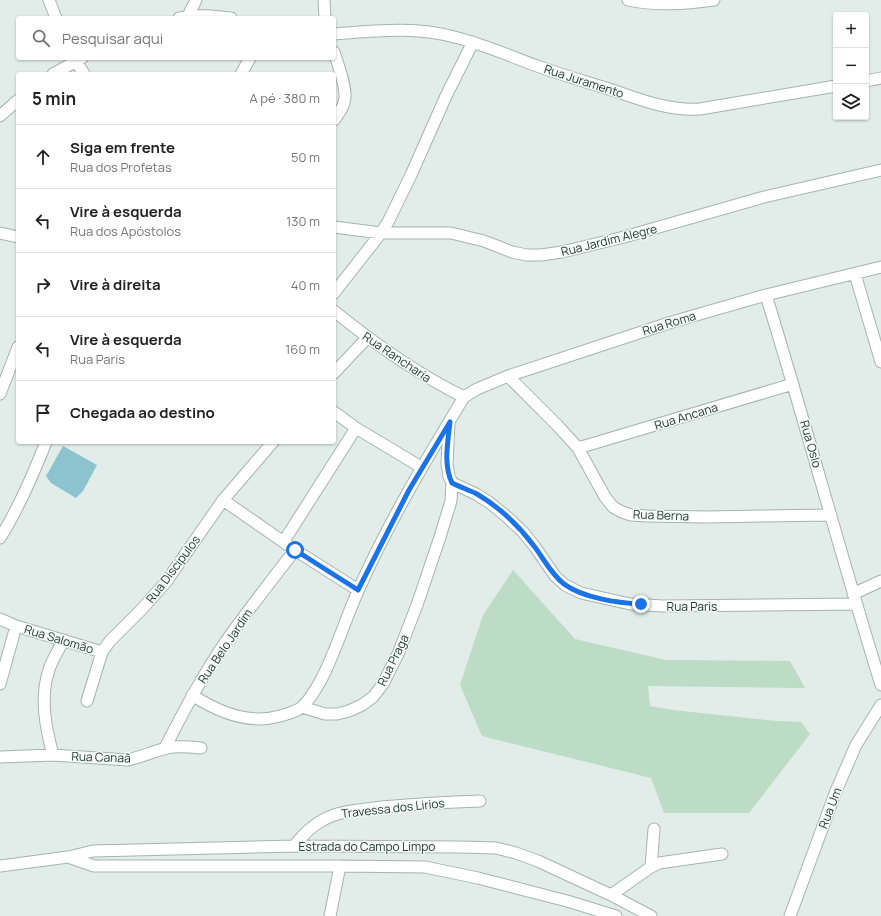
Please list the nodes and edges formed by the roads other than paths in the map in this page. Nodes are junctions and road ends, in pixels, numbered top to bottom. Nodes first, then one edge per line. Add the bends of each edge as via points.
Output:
1 (49, 0) edge
2 (196, 0) edge
3 (324, 0) edge
4 (628, 0) edge
5 (714, 0) edge
6 (55, 16) edge
7 (185, 16) edge
8 (325, 16) edge
9 (336, 34) edge
10 (473, 42) junction
11 (336, 59) edge
12 (75, 60) edge
13 (77, 60) edge
14 (249, 60) edge
15 (56, 72) edge
16 (83, 72) edge
17 (242, 72) edge
18 (881, 78) edge
19 (869, 80) edge
20 (833, 87) edge
21 (16, 102) edge
22 (0, 116) edge
23 (336, 117) edge
24 (881, 170) edge
25 (336, 227) edge
26 (0, 233) edge
27 (381, 233) junction
28 (16, 237) edge
29 (881, 267) edge
30 (855, 274) junction
31 (336, 290) edge
32 (766, 295) junction
33 (336, 313) edge
34 (368, 338) junction
35 (16, 352) edge
36 (881, 362) edge
37 (336, 371) edge
38 (508, 376) junction
39 (793, 384) junction
40 (0, 394) edge
41 (464, 397) junction
42 (336, 413) edge
43 (450, 422) junction
44 (356, 428) junction
45 (45, 444) edge
46 (271, 444) edge
47 (578, 448) junction
48 (421, 468) junction
49 (452, 483) junction
50 (223, 500) junction
51 (831, 515) junction
52 (0, 538) edge
53 (284, 541) junction
54 (295, 550) junction
55 (881, 581) edge
56 (358, 590) junction
57 (855, 599) junction
58 (0, 619) edge
59 (16, 626) junction
60 (64, 640) junction
61 (102, 652) junction
62 (0, 684) edge
63 (881, 685) edge
64 (192, 695) junction
65 (87, 701) dead end
66 (881, 705) edge
67 (302, 707) junction
68 (164, 748) junction
69 (201, 748) dead end
70 (53, 755) junction
71 (0, 757) edge
72 (480, 800) dead end
73 (654, 829) dead end
74 (294, 846) junction
75 (722, 854) dead end
76 (68, 858) junction
77 (0, 866) edge
78 (340, 866) junction
79 (651, 867) junction
80 (611, 894) junction
81 (330, 916) edge
82 (616, 916) edge
83 (651, 916) edge
84 (790, 916) edge

1 - 6 street
2 - 7 street
3 - 8 street
4 - 5 street via 683,4
9 - 10 street, Rua Juramento via 427,31
10 - 20 street, Rua Juramento via 648,102 684,110
10 - 27 street
11 - 23 street via 345,97 342,109
12 - 15 street
13 - 16 street
14 - 17 street
18 - 19 street
21 - 22 street
24 - 27 street, Rua Jardim Alegre via 764,197 562,252 527,255 451,233
25 - 27 street, Rua Jardim Alegre
26 - 28 street
27 - 31 street
29 - 30 street, Rua Roma
30 - 32 street, Rua Roma
30 - 36 street
32 - 38 street, Rua Roma via 672,322
32 - 39 street, Rua Oslo
33 - 34 street, Rua Rancharia
34 - 37 street
34 - 41 street, Rua Rancharia via 437,384
35 - 40 street
38 - 41 street, Rua Roma
38 - 47 street, Rua Berna
39 - 47 street, Rua Ancana
39 - 51 street, Rua Oslo
41 - 43 street
42 - 44 street
43 - 48 street
43 - 49 street, Rua Praga via 447,464
44 - 48 street
44 - 53 street
45 - 52 street via 25,491
46 - 50 street, Rua Discipulos
47 - 51 street, Rua Berna via 605,497 613,507 630,515
48 - 56 street
49 - 57 street, Rua Paris via 476,494 506,516 523,532 555,576 565,585 581,593 630,604 663,606
49 - 67 street, Rua Praga via 451,501 428,576 398,654 383,684 374,697 348,711 325,714
50 - 53 street
50 - 61 street, Rua Discipulos via 166,582
51 - 57 street, Rua Oslo
53 - 54 street
54 - 56 street
54 - 64 street, Rua Belo Jardim via 244,616
55 - 57 street, Rua Paris
56 - 67 street via 326,671
57 - 63 street, Rua Oslo
58 - 59 street, Rua Salomão
59 - 60 street, Rua Salomão
59 - 62 street
60 - 61 street, Rua Salomão
60 - 70 street via 54,658 45,690 45,720
61 - 65 street, Rua Discipulos
64 - 67 street via 220,711 252,719 290,714
64 - 68 street, Rua Belo Jardim
66 - 84 street, Rua Um via 856,745 836,791
68 - 69 street, Rua Canaã
68 - 70 street, Rua Canaã via 127,760
70 - 71 street, Rua Canaã
72 - 74 street, Travessa dos Lirios via 338,813 313,826
73 - 79 street
74 - 76 street, Estrada do Campo Limpo via 93,851
74 - 80 street, Estrada do Campo Limpo via 496,848 538,860
75 - 79 street via 670,861
76 - 77 street, Estrada do Campo Limpo
76 - 78 street, Estrada do Campo Limpo via 94,866
78 - 81 street
78 - 82 street, Estrada do Campo Limpo via 412,866 446,870
79 - 80 street
80 - 83 street, Estrada do Campo Limpo

